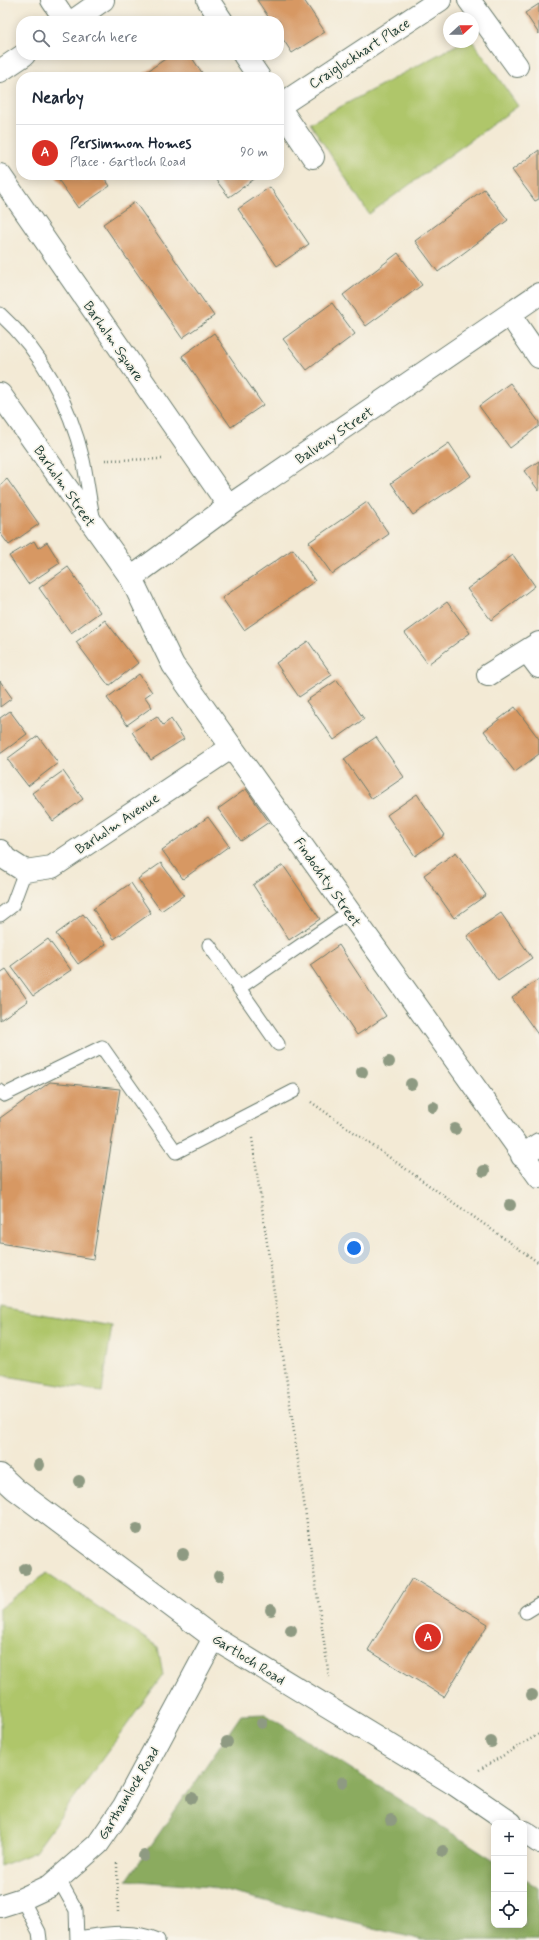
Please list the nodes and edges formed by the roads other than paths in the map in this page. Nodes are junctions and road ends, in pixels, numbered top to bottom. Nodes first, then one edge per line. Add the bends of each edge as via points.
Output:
1 (52, 0) edge
2 (103, 0) edge
3 (208, 0) edge
4 (440, 0) edge
5 (469, 0) edge
6 (63, 16) edge
7 (80, 16) edge
8 (219, 16) edge
9 (16, 60) edge
10 (247, 60) edge
11 (517, 66) dead end
12 (0, 71) edge
13 (256, 72) edge
14 (284, 104) edge
15 (284, 114) edge
16 (313, 157) dead end
17 (0, 175) edge
18 (539, 294) edge
19 (0, 314) edge
20 (510, 316) junction
21 (539, 357) edge
22 (0, 394) edge
23 (229, 506) junction
24 (97, 531) junction
25 (131, 578) junction
26 (535, 654) edge
27 (488, 675) dead end
28 (232, 747) junction
29 (0, 851) edge
30 (25, 871) junction
31 (349, 912) junction
32 (0, 915) edge
33 (209, 945) dead end
34 (239, 988) junction
35 (278, 1044) dead end
36 (0, 1091) edge
37 (294, 1091) road end
38 (531, 1150) edge
39 (539, 1178) edge
40 (0, 1475) edge
41 (539, 1604) edge
42 (526, 1612) dead end
43 (214, 1638) junction
44 (507, 1820) edge
45 (527, 1834) edge
46 (539, 1842) edge
47 (58, 1878) junction
48 (22, 1899) junction
49 (0, 1906) edge
50 (77, 1939) edge
51 (40, 1940) edge
52 (158, 1940) edge

1 - 6 street
2 - 7 street
3 - 8 street
4 - 14 street, Craiglockhart Place
5 - 11 street
9 - 12 street
10 - 13 street
15 - 16 street
17 - 23 street, Barholm Square
18 - 20 street, Balveny Street
19 - 24 lane via 36,354 57,387 72,423 83,460
20 - 21 street
20 - 23 street, Balveny Street
22 - 24 street, Barholm Street
23 - 25 street, Balveny Street
24 - 25 street, Barholm Street
25 - 28 street, Findochty Street via 173,665
26 - 27 street
28 - 30 street, Barholm Avenue via 52,867
28 - 31 street, Findochty Street
29 - 30 street via 6,860
30 - 32 lane via 12,906
31 - 34 lane
31 - 38 street, Findochty Street
33 - 34 lane
34 - 35 lane
36 - 37 lane via 4,1095 102,1047 176,1152
38 - 39 street, Findochty Street
40 - 43 street, Gartloch Road via 15,1489
41 - 42 lane
43 - 44 street, Gartloch Road via 454,1784
43 - 47 street, Garthamlock Road via 124,1806 98,1844
45 - 46 street
47 - 48 street, Garthamlock Road via 50,1886
47 - 50 lane via 76,1910
48 - 49 street, Garthamlock Road
48 - 51 lane via 39,1932
50 - 52 lane via 119,1933 145,1934

